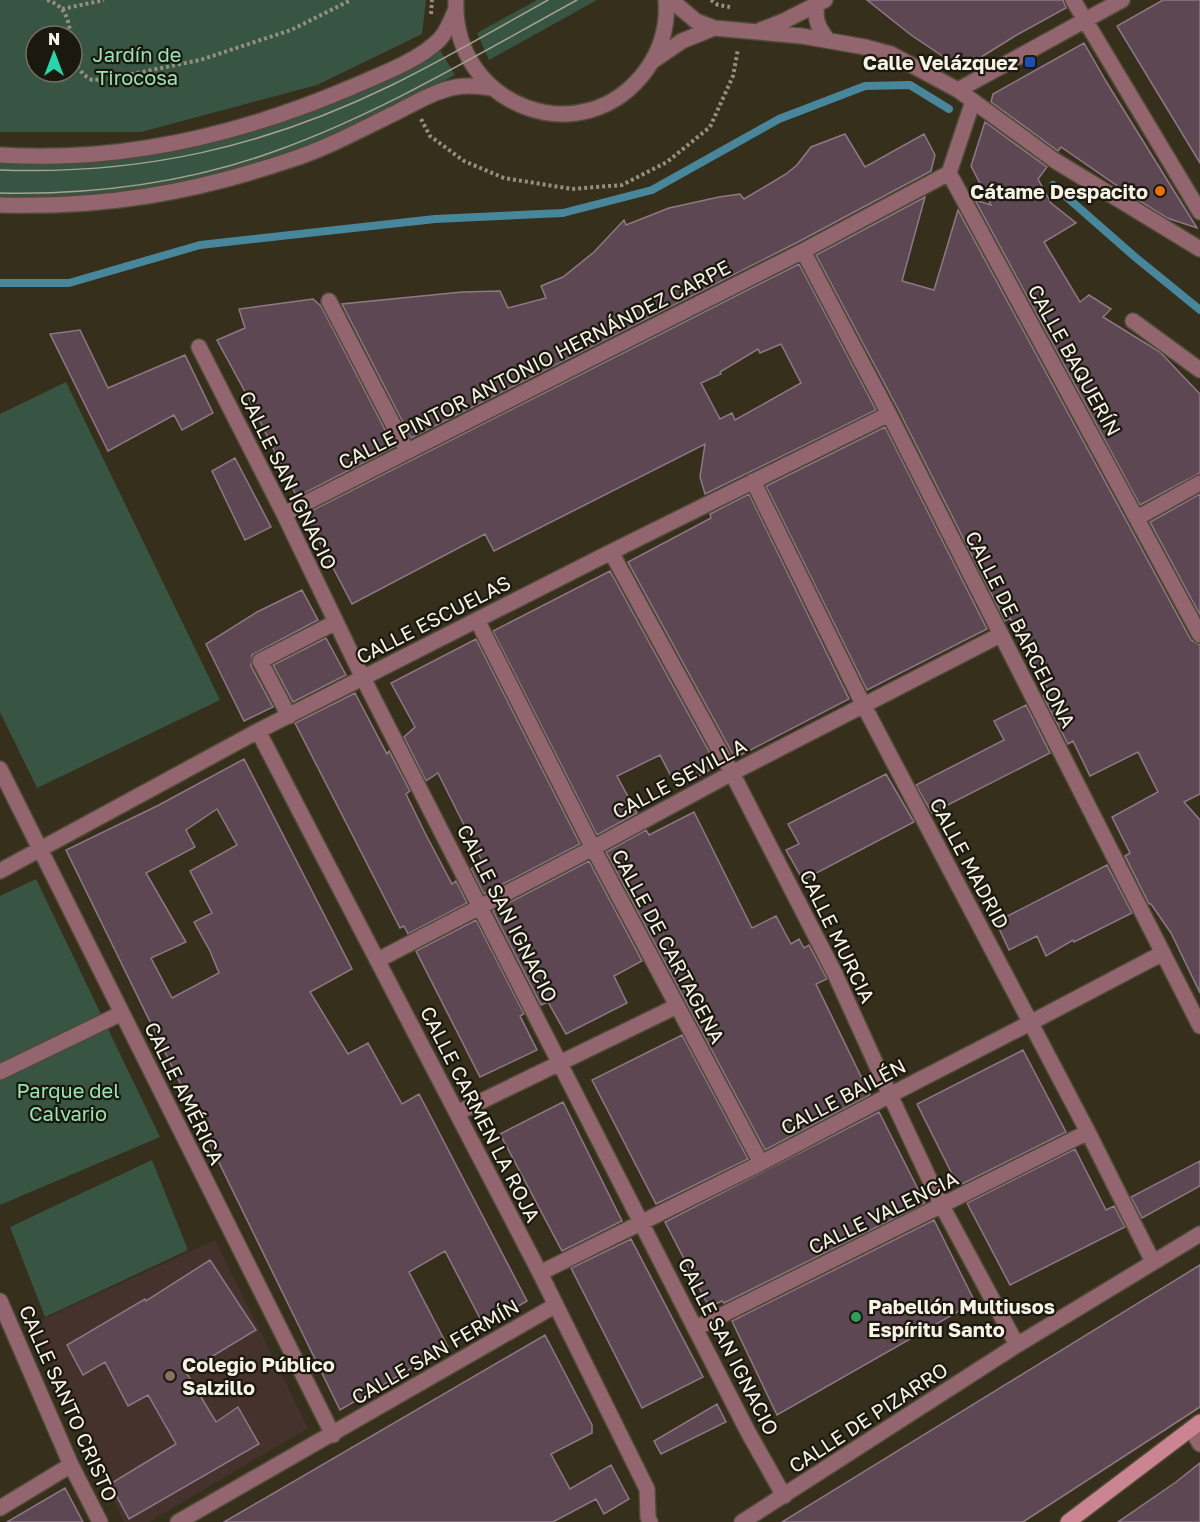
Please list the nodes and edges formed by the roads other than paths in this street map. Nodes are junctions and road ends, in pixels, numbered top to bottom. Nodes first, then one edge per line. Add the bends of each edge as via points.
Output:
1 (666, 0) edge
2 (671, 0) edge
3 (1072, 0) edge
4 (1122, 0) edge
5 (821, 2) edge
6 (456, 5) edge
7 (1085, 20) junction
8 (714, 28) junction
9 (759, 31) junction
10 (828, 40) junction
11 (652, 62) junction
12 (492, 88) junction
13 (958, 90) junction
14 (973, 101) junction
15 (0, 155) edge
16 (949, 173) junction
17 (0, 205) edge
18 (1200, 212) edge
19 (1200, 249) edge
20 (803, 251) junction
21 (329, 301) dead end
22 (1133, 321) dead end
23 (199, 347) dead end
24 (1200, 370) edge
25 (889, 414) junction
26 (407, 451) junction
27 (753, 481) junction
28 (1200, 483) edge
29 (284, 514) junction
30 (1137, 518) junction
31 (611, 552) junction
32 (477, 620) junction
33 (336, 622) junction
34 (1000, 635) junction
35 (1200, 635) edge
36 (363, 678) junction
37 (864, 706) junction
38 (289, 716) junction
39 (258, 731) junction
40 (0, 769) edge
41 (732, 773) junction
42 (593, 848) junction
43 (39, 850) junction
44 (0, 871) edge
45 (481, 907) junction
46 (1163, 953) junction
47 (378, 960) junction
48 (677, 1006) junction
49 (122, 1012) junction
50 (1030, 1023) junction
51 (1200, 1026) edge
52 (560, 1063) junction
53 (0, 1072) edge
54 (890, 1095) junction
55 (457, 1113) junction
56 (1088, 1132) junction
57 (761, 1163) junction
58 (942, 1206) junction
59 (642, 1223) junction
60 (1200, 1234) edge
61 (1153, 1262) junction
62 (540, 1273) junction
63 (0, 1301) edge
64 (556, 1305) junction
65 (696, 1328) junction
66 (1017, 1345) junction
67 (1196, 1425) edge
68 (333, 1435) junction
69 (1200, 1444) edge
70 (71, 1465) junction
71 (784, 1496) junction
72 (0, 1508) edge
73 (646, 1520) edge
74 (100, 1522) edge
75 (178, 1522) edge
76 (742, 1522) edge
77 (1068, 1522) edge

1 - 11 street via 663,35
2 - 8 street via 696,21
3 - 7 street
4 - 7 street
5 - 9 street
5 - 10 street via 816,20
6 - 12 street via 465,54
6 - 15 street via 441,37 419,55 326,98 239,129 158,147 108,153
7 - 13 street
7 - 18 street
8 - 9 street
8 - 11 street via 682,41
9 - 10 street
10 - 13 street via 891,54
11 - 12 street via 625,92 608,103 578,112 547,113 527,108
12 - 17 street via 468,86 441,92 293,159 187,190 86,204
13 - 14 street
14 - 16 street
14 - 19 street via 1054,160
16 - 20 street, CALLE PINTOR ANTONIO HERNÁNDEZ CARPE
16 - 30 street, CALLE BAQUERÍN
20 - 25 street, CALLE DE BARCELONA
20 - 26 street, CALLE PINTOR ANTONIO HERNÁNDEZ CARPE
21 - 26 street
22 - 24 street
23 - 29 street, CALLE SAN IGNACIO
25 - 27 street, CALLE ESCUELAS
25 - 34 street, CALLE DE BARCELONA
26 - 29 street, CALLE PINTOR ANTONIO HERNÁNDEZ CARPE
27 - 31 street, CALLE ESCUELAS
27 - 37 street, CALLE MADRID
28 - 30 street
29 - 33 street, CALLE SAN IGNACIO
30 - 35 street, CALLE BAQUERÍN
31 - 32 street, CALLE ESCUELAS
31 - 41 street, CALLE MURCIA
32 - 36 street, CALLE ESCUELAS
32 - 42 street, CALLE DE CARTAGENA
33 - 36 street, CALLE SAN IGNACIO
33 - 38 street via 260,661
34 - 37 street, CALLE SEVILLA
34 - 46 street, CALLE DE BARCELONA
36 - 38 street, CALLE ESCUELAS
36 - 45 street, CALLE SAN IGNACIO
37 - 41 street, CALLE SEVILLA
37 - 50 street, CALLE MADRID
38 - 39 street, CALLE ESCUELAS
39 - 43 street, CALLE ESCUELAS
39 - 47 street, CALLE CARMEN LA ROJA
40 - 43 street, CALLE AMÉRICA
41 - 42 street, CALLE SEVILLA
41 - 54 street, CALLE MURCIA via 835,974
42 - 45 street, CALLE SEVILLA
42 - 48 street, CALLE DE CARTAGENA
43 - 44 street, CALLE ESCUELAS
43 - 49 street, CALLE AMÉRICA
45 - 47 street, CALLE SEVILLA
45 - 52 street, CALLE SAN IGNACIO
46 - 50 street, CALLE BAILÉN
46 - 51 street, CALLE DE BARCELONA
47 - 55 street, CALLE CARMEN LA ROJA
48 - 52 street
48 - 57 street, CALLE DE CARTAGENA
49 - 53 street
49 - 68 street, CALLE AMÉRICA
50 - 54 street, CALLE BAILÉN
50 - 56 street, CALLE MADRID
52 - 55 street
52 - 59 street, CALLE SAN IGNACIO
54 - 57 street, CALLE BAILÉN
54 - 58 street, CALLE MURCIA
55 - 62 street, CALLE CARMEN LA ROJA
56 - 58 street, CALLE VALENCIA
56 - 61 street, CALLE MADRID
57 - 59 street, CALLE BAILÉN
58 - 65 street, CALLE VALENCIA
58 - 66 street, CALLE MURCIA
59 - 62 street, CALLE BAILÉN
59 - 65 street, CALLE SAN IGNACIO
60 - 61 street, CALLE DE PIZARRO
61 - 66 street, CALLE DE PIZARRO
62 - 64 street, CALLE CARMEN LA ROJA
63 - 70 street, CALLE SANTO CRISTO
64 - 68 street, CALLE SAN FERMÍN
64 - 73 street, CALLE CARMEN LA ROJA via 647,1489
65 - 71 street, CALLE SAN IGNACIO
66 - 71 street, CALLE DE PIZARRO
67 - 69 street
67 - 77 main road
68 - 75 street, CALLE SAN FERMÍN
70 - 72 street
70 - 74 street, CALLE SANTO CRISTO
71 - 76 street, CALLE DE PIZARRO

